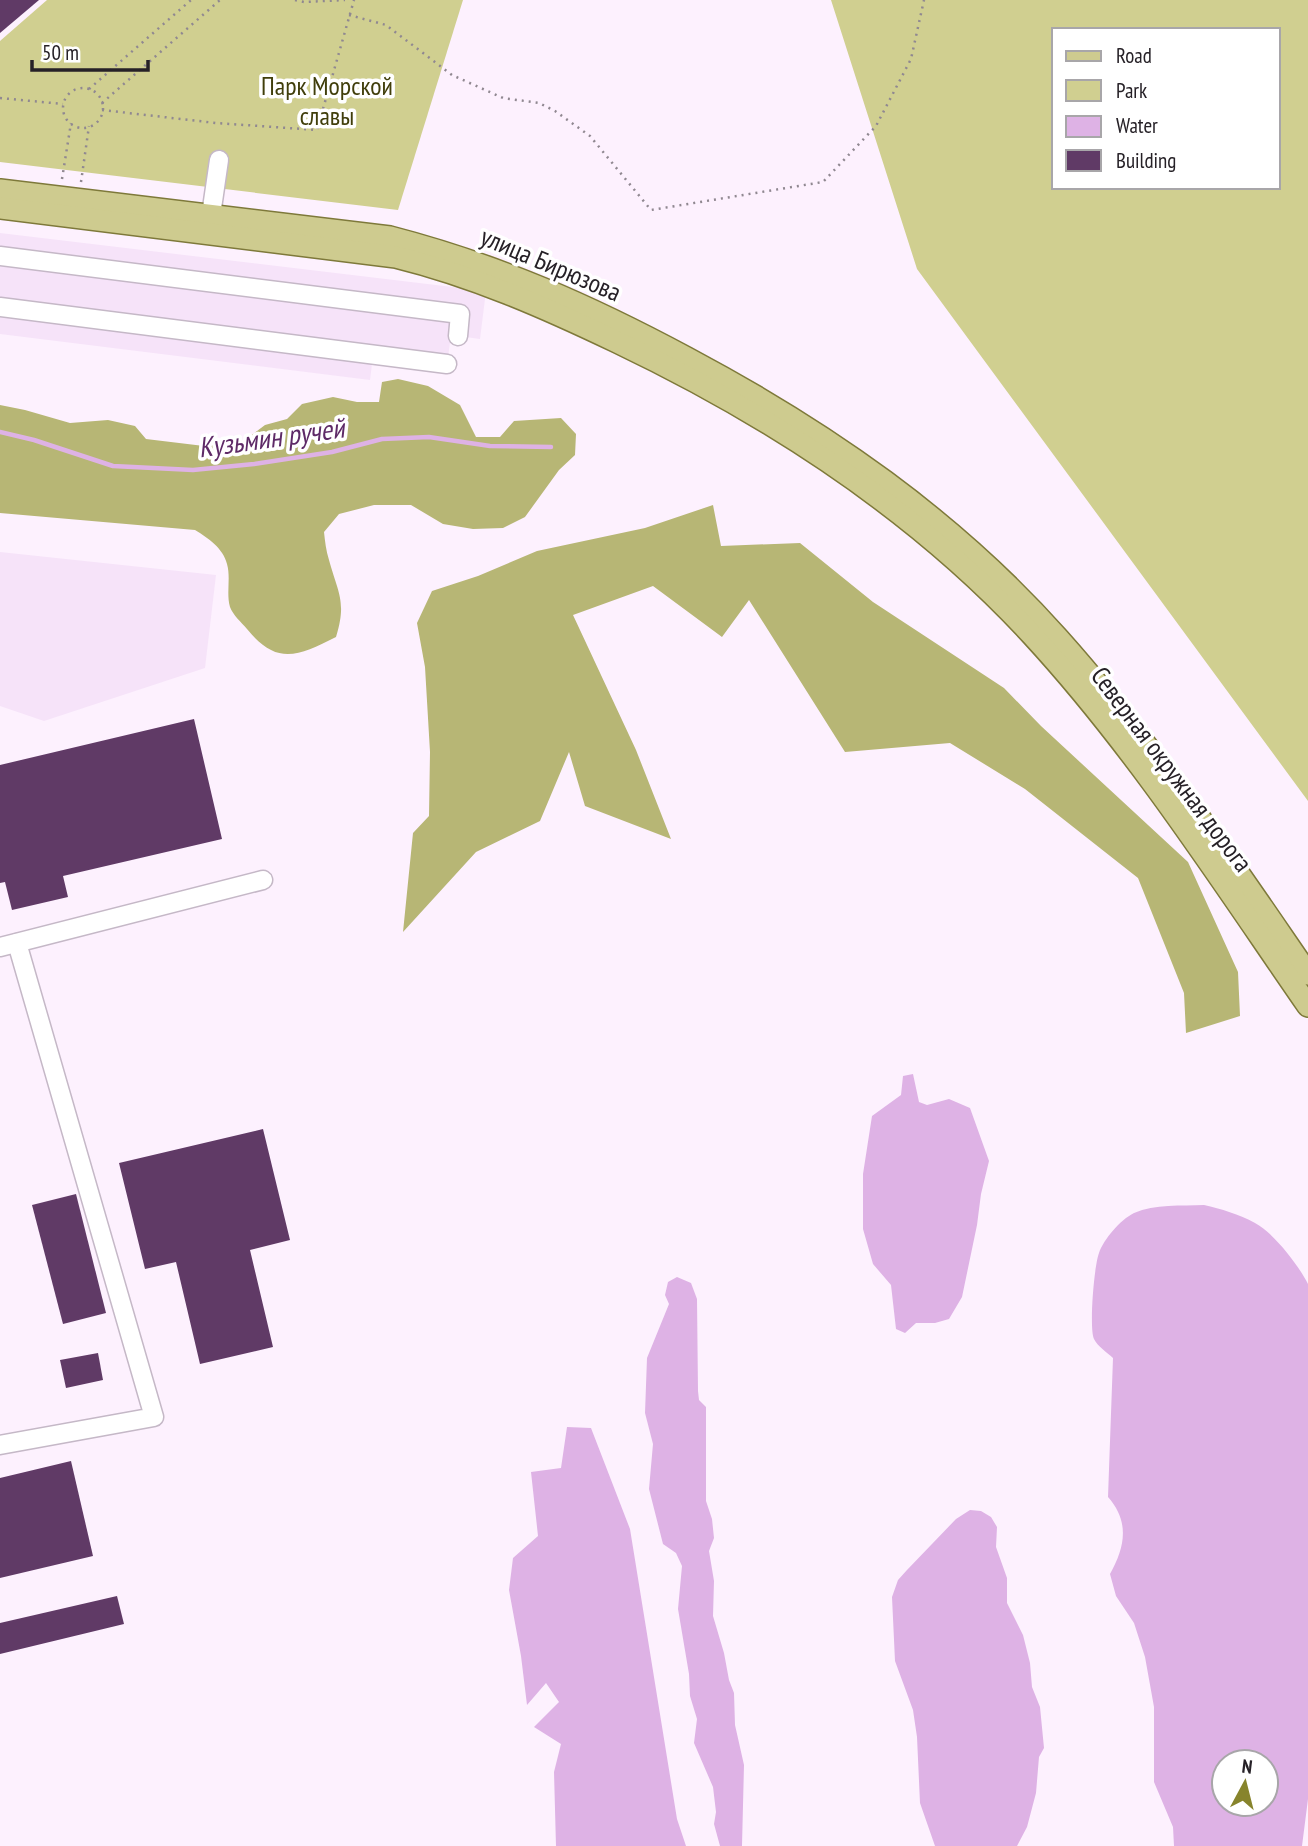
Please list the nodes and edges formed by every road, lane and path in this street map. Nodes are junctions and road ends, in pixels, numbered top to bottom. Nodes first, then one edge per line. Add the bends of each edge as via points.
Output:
1 (191, 0) edge
2 (220, 0) edge
3 (295, 0) edge
4 (345, 0) edge
5 (354, 0) edge
6 (924, 0) edge
7 (349, 15) junction
8 (89, 89) junction
9 (0, 98) edge
10 (102, 103) junction
11 (63, 104) junction
12 (102, 110) junction
13 (71, 123) junction
14 (89, 126) junction
15 (219, 160) dead end
16 (0, 190) edge
17 (69, 198) junction
18 (0, 208) edge
19 (211, 215) junction
20 (0, 256) edge
21 (0, 307) edge
22 (458, 336) dead end
23 (447, 364) dead end
24 (975, 578) joint
25 (1004, 582) joint
26 (263, 880) dead end
27 (8, 945) edge
28 (1308, 974) edge
29 (1308, 1006) edge
30 (0, 1445) edge

1 - 8 path
2 - 10 path
3 - 4 path
5 - 7 path
6 - 7 path via 911,58 876,127 823,182 651,210 590,136 555,111 540,103 503,98 452,75 386,25
7 - 12 path via 317,130
8 - 10 path
8 - 11 path via 69,92
9 - 11 path
10 - 12 path
11 - 13 path
12 - 14 path
13 - 14 path
13 - 17 path
14 - 17 path
15 - 19 street
16 - 17 main road, улица Бирюзова
17 - 19 main road, улица Бирюзова
18 - 24 main road, улица Бирюзова via 396,257 485,283 648,357 783,432 901,514
19 - 25 main road, улица Бирюзова via 390,237 476,262 564,296 760,397 838,446 927,512
20 - 22 street via 460,314
21 - 23 street
24 - 29 main road, Северная окружная дорога via 1032,635 1115,733 1171,806
25 - 28 main road, Северная окружная дорога via 1059,639 1147,747
26 - 27 street
27 - 30 street via 153,1416

